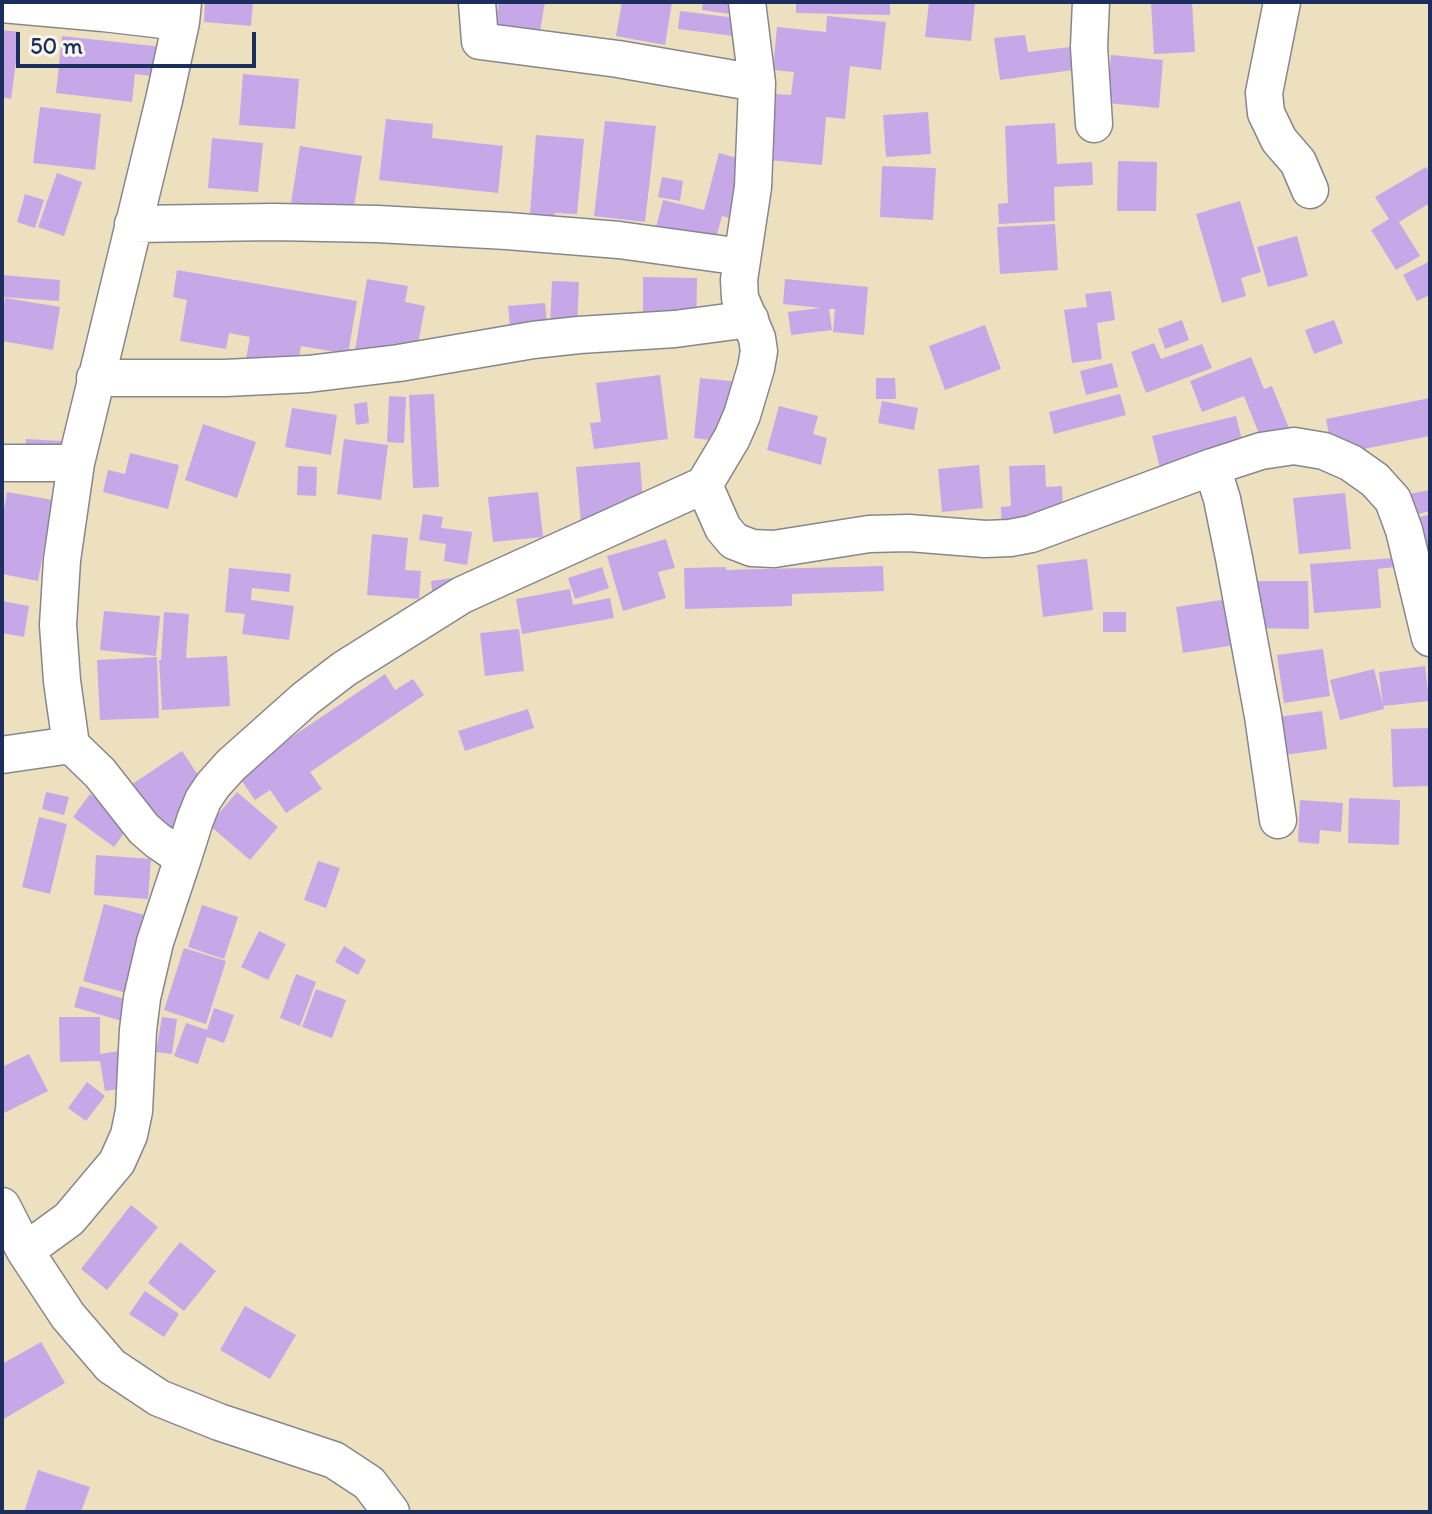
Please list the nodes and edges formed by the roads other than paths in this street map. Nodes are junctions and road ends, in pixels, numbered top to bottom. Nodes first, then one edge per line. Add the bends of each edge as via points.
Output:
1 (477, 2) edge
2 (747, 2) edge
3 (1091, 2) edge
4 (1282, 2) edge
5 (2, 4) edge
6 (182, 12) edge
7 (757, 83) junction
8 (1094, 124) dead end
9 (1310, 190) dead end
10 (133, 224) junction
11 (742, 257) junction
12 (750, 319) junction
13 (95, 378) junction
14 (2, 463) edge
15 (76, 463) junction
16 (1212, 467) junction
17 (704, 485) junction
18 (1430, 638) edge
19 (71, 745) junction
20 (2, 755) edge
21 (1278, 820) dead end
22 (183, 858) junction
23 (2, 1206) edge
24 (25, 1251) junction
25 (391, 1512) edge

1 - 7 street via 480,41
2 - 7 street
3 - 8 street
4 - 9 street via 1264,93 1266,113
5 - 6 street via 103,13
6 - 10 street
7 - 11 street via 753,187
10 - 11 street via 274,222 464,229 619,240
10 - 13 street
11 - 12 street via 740,298
12 - 13 street via 548,338 308,374
12 - 17 street via 759,351 756,368 732,438
13 - 15 street
14 - 15 street
15 - 19 street via 58,597
16 - 17 street via 1010,538 869,534 774,549 734,541
16 - 18 street via 1294,446 1324,451 1375,480 1393,500 1404,530
16 - 21 street via 1242,599
17 - 22 street via 462,595 344,669 213,785
19 - 20 street
19 - 22 street via 144,829
22 - 24 street via 142,998 129,1135 117,1162 69,1219
23 - 24 street
24 - 25 street via 68,1316 111,1366 159,1398 334,1460 369,1483

